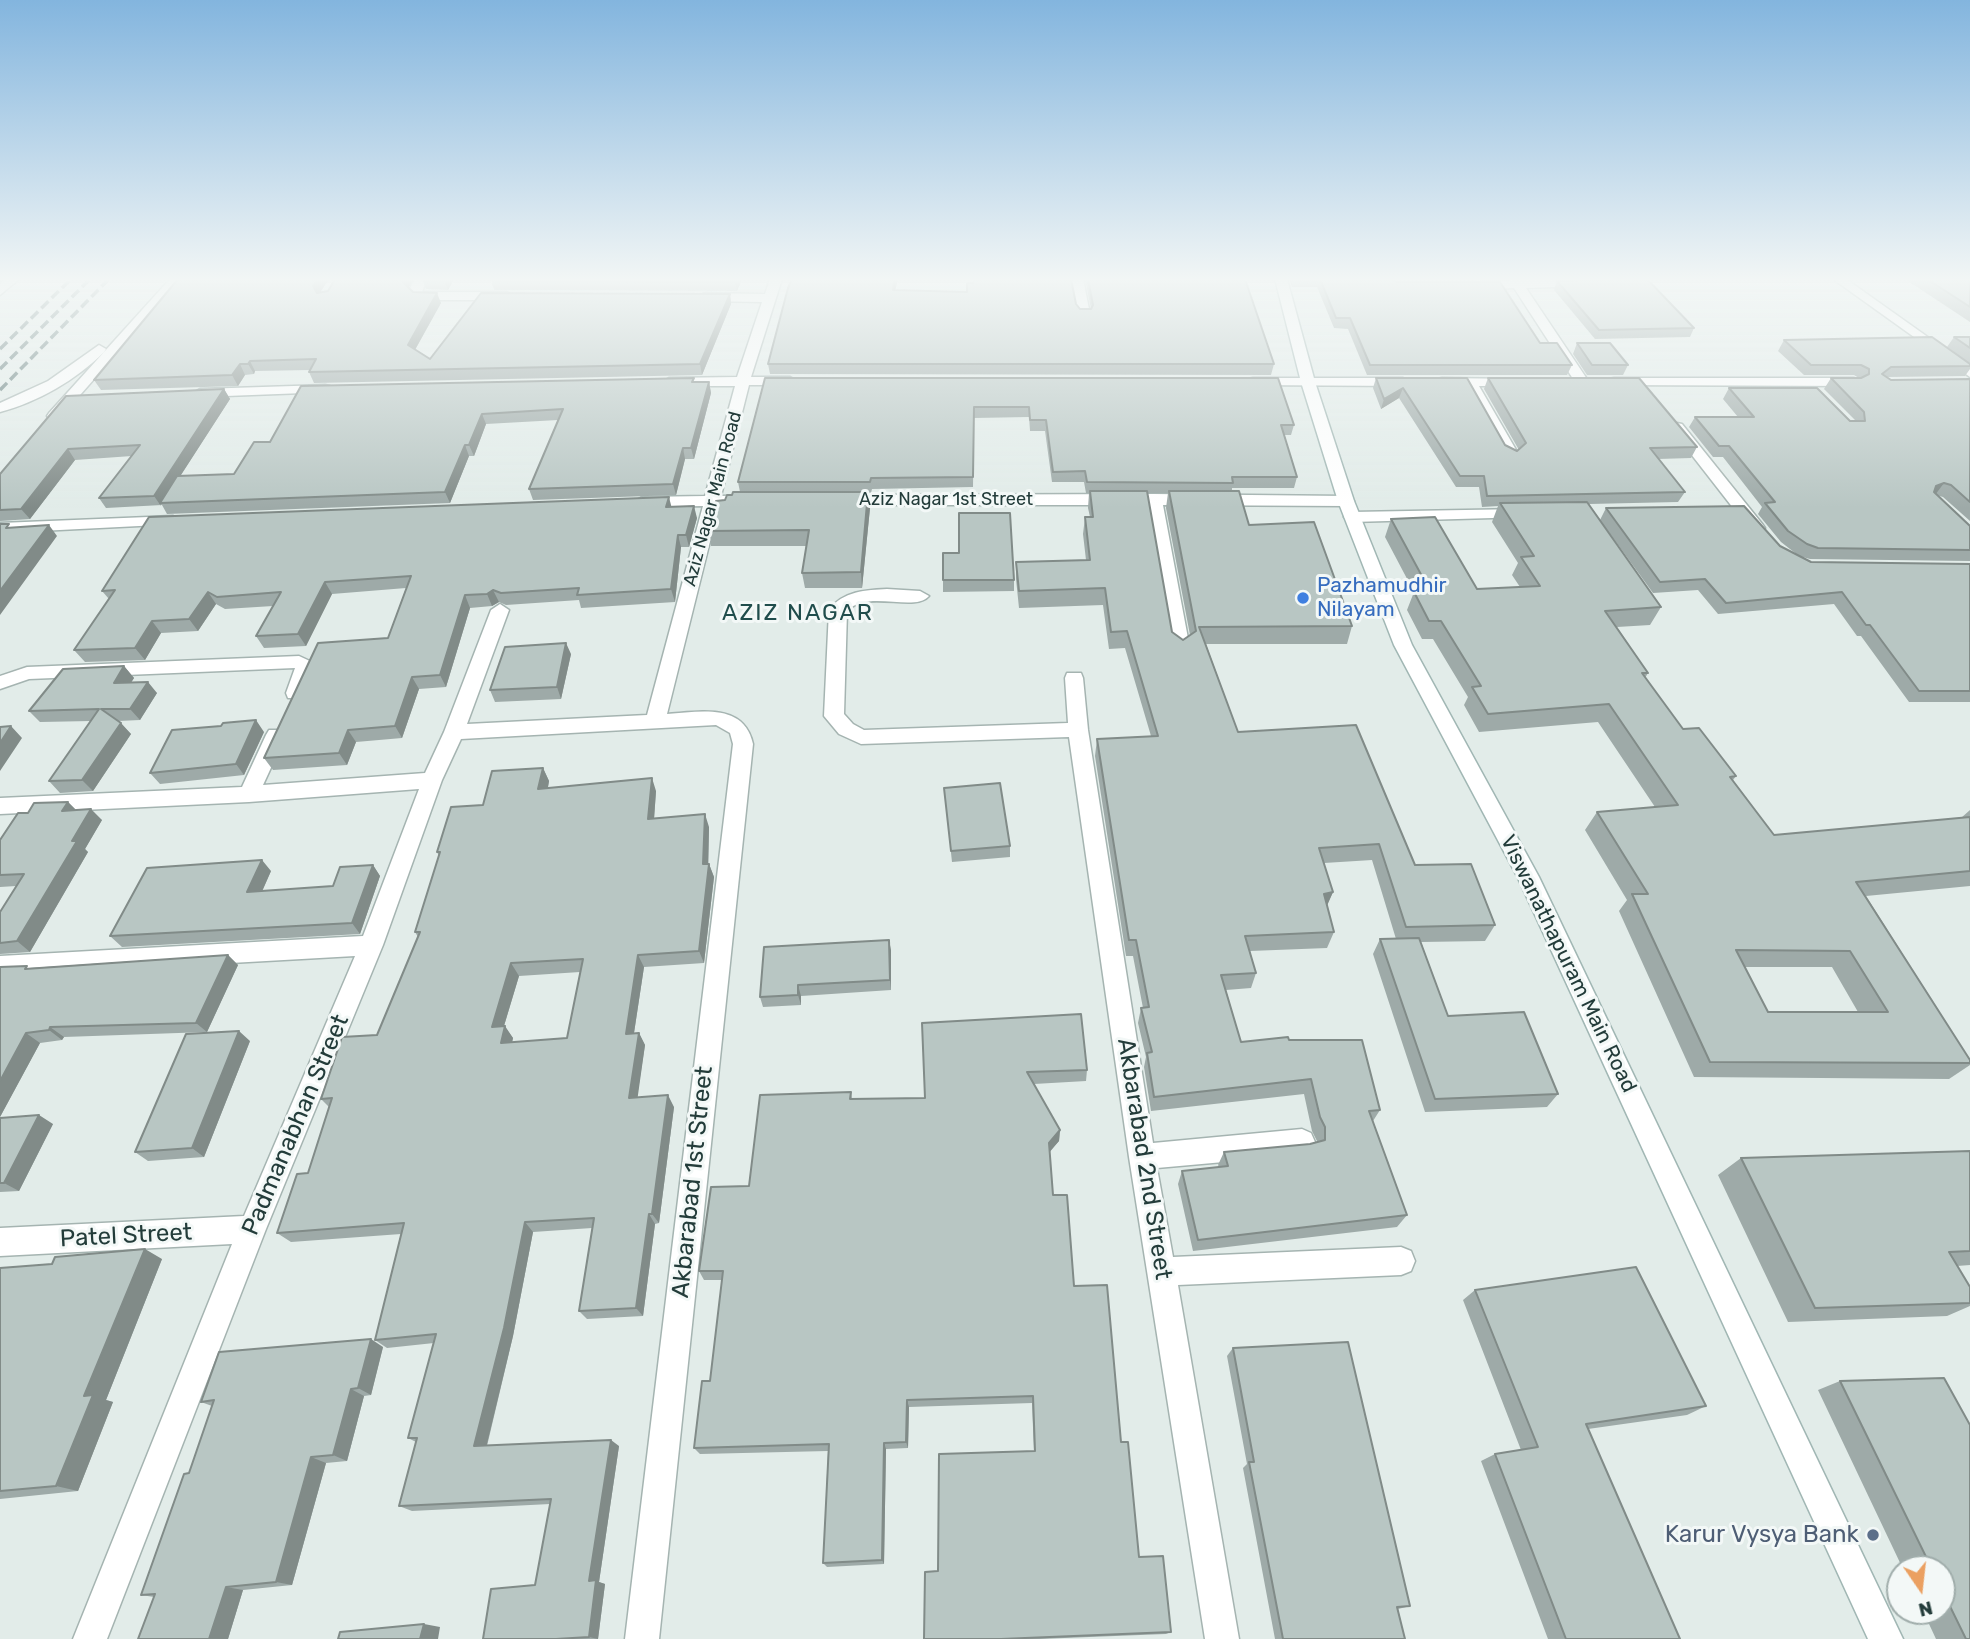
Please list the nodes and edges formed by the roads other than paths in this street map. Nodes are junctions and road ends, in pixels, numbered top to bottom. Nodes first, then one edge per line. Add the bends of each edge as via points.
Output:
1 (94, 355) edge
2 (113, 355) edge
3 (751, 355) edge
4 (1301, 355) edge
5 (1560, 355) edge
6 (1937, 355) edge
7 (1967, 379) edge
8 (743, 381) junction
9 (798, 381) edge
10 (1239, 382) edge
11 (1308, 382) junction
12 (1470, 382) junction
13 (1532, 382) edge
14 (1641, 382) junction
15 (1805, 382) junction
16 (1854, 382) edge
17 (661, 383) edge
18 (344, 388) edge
19 (181, 394) edge
20 (1823, 400) edge
21 (0, 408) edge
22 (45, 426) edge
23 (1511, 454) edge
24 (1154, 499) junction
25 (712, 500) junction
26 (768, 500) edge
27 (823, 500) edge
28 (628, 503) edge
29 (1349, 509) junction
30 (1715, 509) edge
31 (1741, 509) junction
32 (1543, 513) edge
33 (195, 520) edge
34 (0, 528) edge
35 (1765, 538) edge
36 (920, 596) dead end
37 (500, 610) edge
38 (1181, 649) edge
39 (1074, 678) dead end
40 (0, 683) edge
41 (655, 721) junction
42 (1079, 730) junction
43 (454, 732) junction
44 (432, 780) junction
45 (249, 794) junction
46 (0, 806) edge
47 (371, 945) junction
48 (0, 966) edge
49 (1302, 1142) edge
50 (1142, 1157) junction
51 (252, 1229) junction
52 (0, 1242) edge
53 (1401, 1261) dead end
54 (1162, 1272) junction
55 (90, 1639) edge
56 (642, 1639) edge
57 (1222, 1639) edge
58 (1886, 1639) edge

1 - 21 street via 22,400
2 - 22 street via 79,397
3 - 8 street, Aziz Nagar Main Road
4 - 11 street, Viswanathapuram Main Road
5 - 14 street via 1576,382
6 - 7 street
8 - 9 street
8 - 17 street
8 - 25 street, Aziz Nagar Main Road
10 - 11 street
11 - 12 street
11 - 29 street, Viswanathapuram Main Road
12 - 13 street
12 - 23 street
14 - 15 street
14 - 31 street
15 - 16 street
15 - 20 street
18 - 19 street
24 - 27 street, Aziz Nagar 1st Street
24 - 29 street, Aziz Nagar 1st Street
24 - 38 street
25 - 26 street
25 - 28 street
25 - 41 street, Aziz Nagar Main Road
29 - 32 street, Aziz Nagar 1st Street
29 - 58 street, Viswanathapuram Main Road via 1403,645 1528,877
30 - 31 street
31 - 35 street
33 - 34 street
36 - 42 street via 854,597 841,604 834,716 846,729 861,737
37 - 43 street, Padmanabhan Street
39 - 42 street, Akbarabad 2nd Street
40 - 45 street via 27,673 299,662 305,671
41 - 43 street
41 - 56 street, Akbarabad 1st Street via 730,721 738,726 743,744
42 - 50 street, Akbarabad 2nd Street
43 - 44 street, Padmanabhan Street
44 - 45 street
44 - 47 street, Padmanabhan Street
45 - 46 street
47 - 48 street
47 - 51 street, Padmanabhan Street
49 - 50 street
50 - 54 street, Akbarabad 2nd Street
51 - 52 street, Patel Street
51 - 55 street, Padmanabhan Street
53 - 54 street
54 - 57 street, Akbarabad 2nd Street

